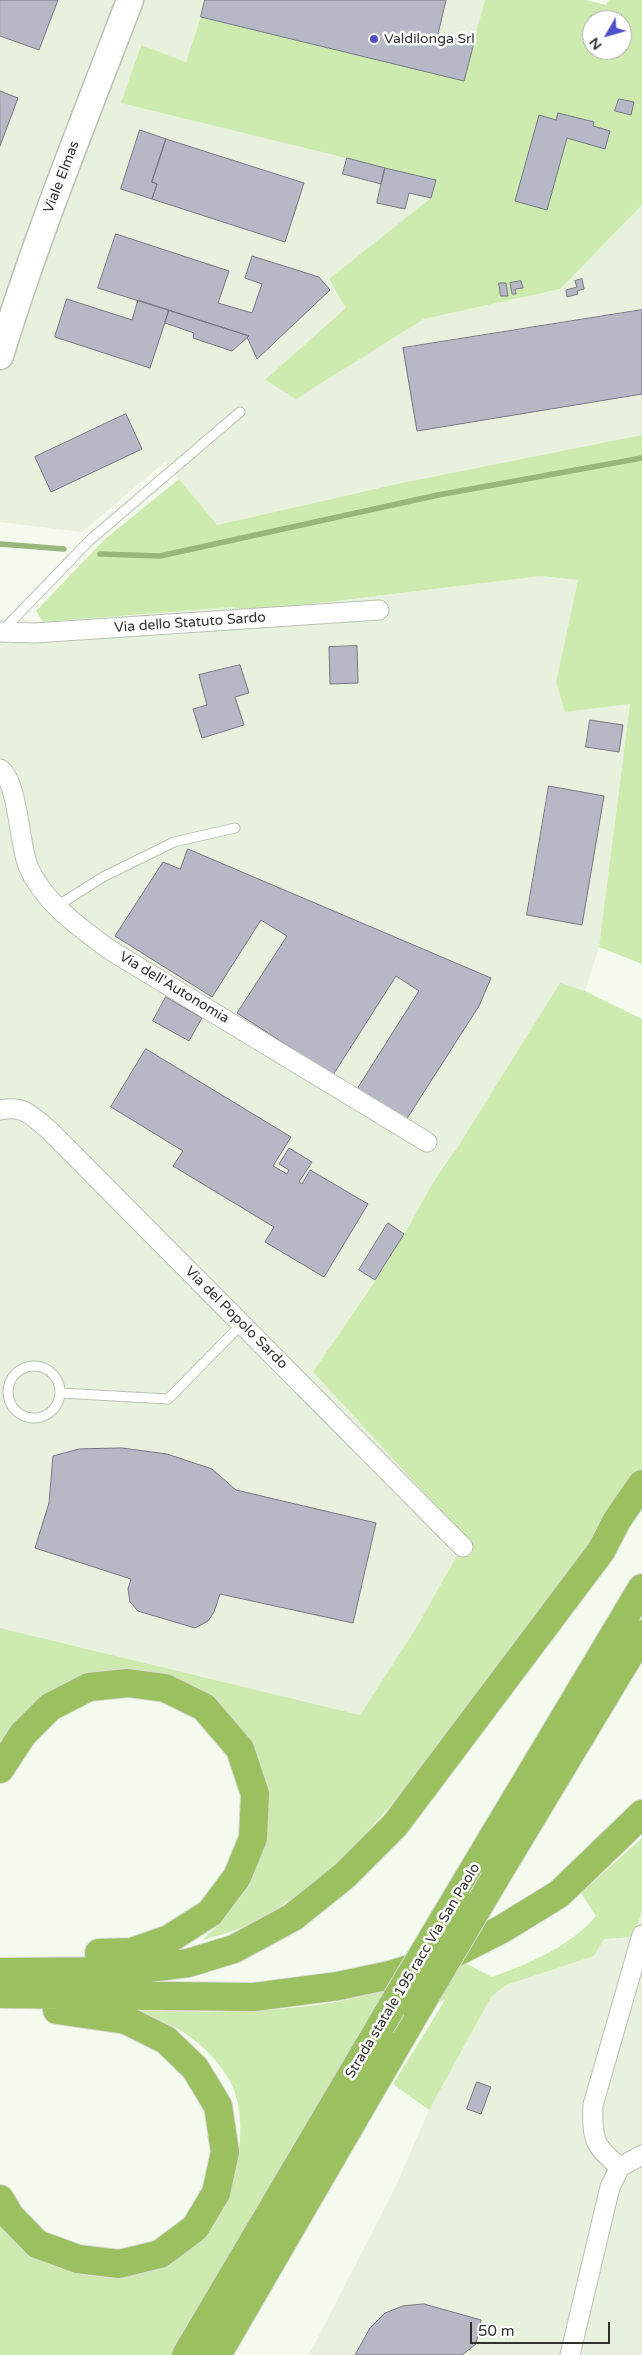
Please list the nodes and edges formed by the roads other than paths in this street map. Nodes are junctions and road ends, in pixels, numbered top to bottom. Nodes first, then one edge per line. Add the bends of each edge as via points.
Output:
1 (130, 0) edge
2 (0, 356) edge
3 (240, 412) dead end
4 (380, 610) dead end
5 (0, 632) edge
6 (0, 768) edge
7 (235, 828) dead end
8 (57, 906) junction
9 (0, 1110) edge
10 (427, 1142) dead end
11 (242, 1324) junction
12 (4, 1388) edge
13 (60, 1393) junction
14 (642, 1484) edge
15 (463, 1547) dead end
16 (642, 1588) edge
17 (642, 1634) edge
18 (0, 1769) edge
19 (642, 1814) edge
20 (642, 1936) edge
21 (0, 1962) edge
22 (0, 1972) edge
23 (126, 1983) junction
24 (10, 1994) edge
25 (642, 2155) edge
26 (620, 2167) junction
27 (0, 2199) edge
28 (186, 2355) edge
29 (217, 2355) edge
30 (570, 2355) edge

1 - 2 main road, Viale Elmas via 50,208
3 - 5 lane via 90,540
4 - 5 street, Via dello Statuto Sardo via 35,633
6 - 8 street, Via dell'Autonomia via 8,778 28,866
7 - 8 lane via 174,842 103,877
8 - 10 street, Via dell'Autonomia via 70,921 110,950
9 - 11 street, Via del Popolo Sardo via 15,1107 26,1111 49,1130
11 - 13 lane via 168,1399
11 - 15 street, Via del Popolo Sardo
12 - 13 lane via 16,1372 32,1365 41,1366 56,1376
12 - 13 lane via 16,1411 32,1418 48,1414 59,1402
14 - 23 highway via 617,1520 601,1551 395,1824 344,1876 293,1917 234,1948
16 - 28 highway, Strada statale 195 racc Via San Paolo, bridge
17 - 29 highway, Strada statale 195 racc Via San Paolo, bridge via 417,2010
18 - 21 highway via 23,1734 50,1707 89,1687 128,1683 165,1688 204,1707 240,1749 255,1794 253,1838 237,1878 210,1913 169,1939 132,1952 7,1957
19 - 23 highway via 558,1894 502,1929 445,1958 390,1975 338,1986 254,1997
20 - 26 street via 592,2105 592,2134 602,2153
22 - 23 highway
23 - 24 highway
24 - 27 highway via 43,2010 73,2011 126,2020 166,2040 195,2068 218,2106 225,2152 216,2193 195,2228 160,2254 119,2264 78,2260 37,2244 10,2216
25 - 26 street
26 - 30 street via 610,2187

